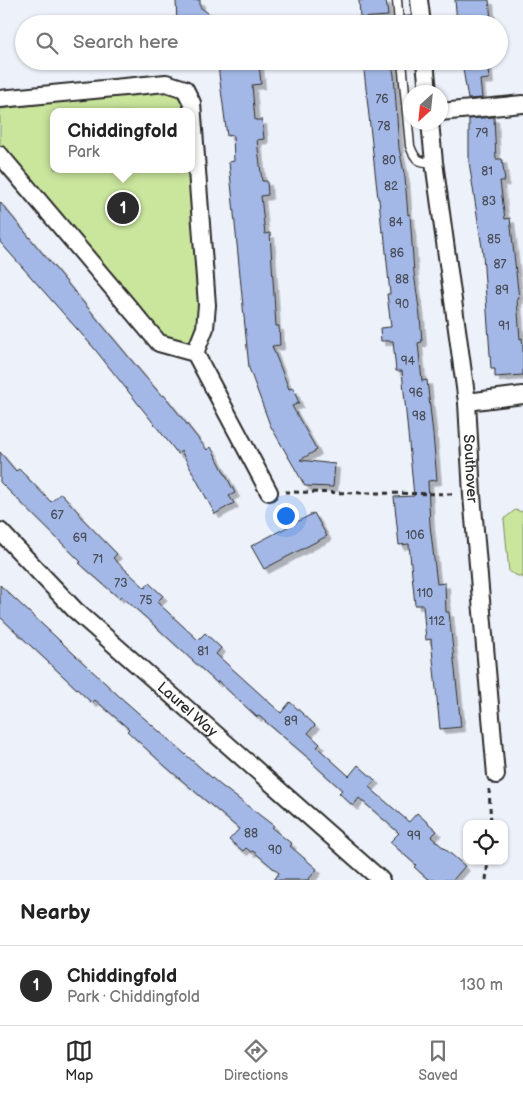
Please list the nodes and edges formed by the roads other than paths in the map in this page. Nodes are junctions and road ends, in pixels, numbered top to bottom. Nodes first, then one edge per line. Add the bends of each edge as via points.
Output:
1 (397, 0) edge
2 (419, 0) edge
3 (398, 15) edge
4 (421, 15) edge
5 (403, 70) edge
6 (426, 70) edge
7 (427, 85) edge
8 (0, 99) edge
9 (523, 104) edge
10 (192, 108) edge
11 (448, 111) edge
12 (431, 130) edge
13 (195, 143) edge
14 (0, 155) edge
15 (434, 162) junction
16 (195, 353) junction
17 (523, 395) edge
18 (467, 402) junction
19 (269, 492) road end
20 (0, 531) edge
21 (496, 775) road end
22 (382, 880) edge

1 - 3 lane
2 - 4 street
5 - 15 lane via 410,146 414,157 422,163
6 - 7 street
8 - 10 street via 166,83 185,89
9 - 11 street
12 - 15 street, Southover
13 - 16 street via 207,304 205,328
14 - 16 street via 159,342
15 - 18 street, Southover
16 - 19 street
17 - 18 street
18 - 21 street, Southover
20 - 22 street, Laurel Way via 75,610

